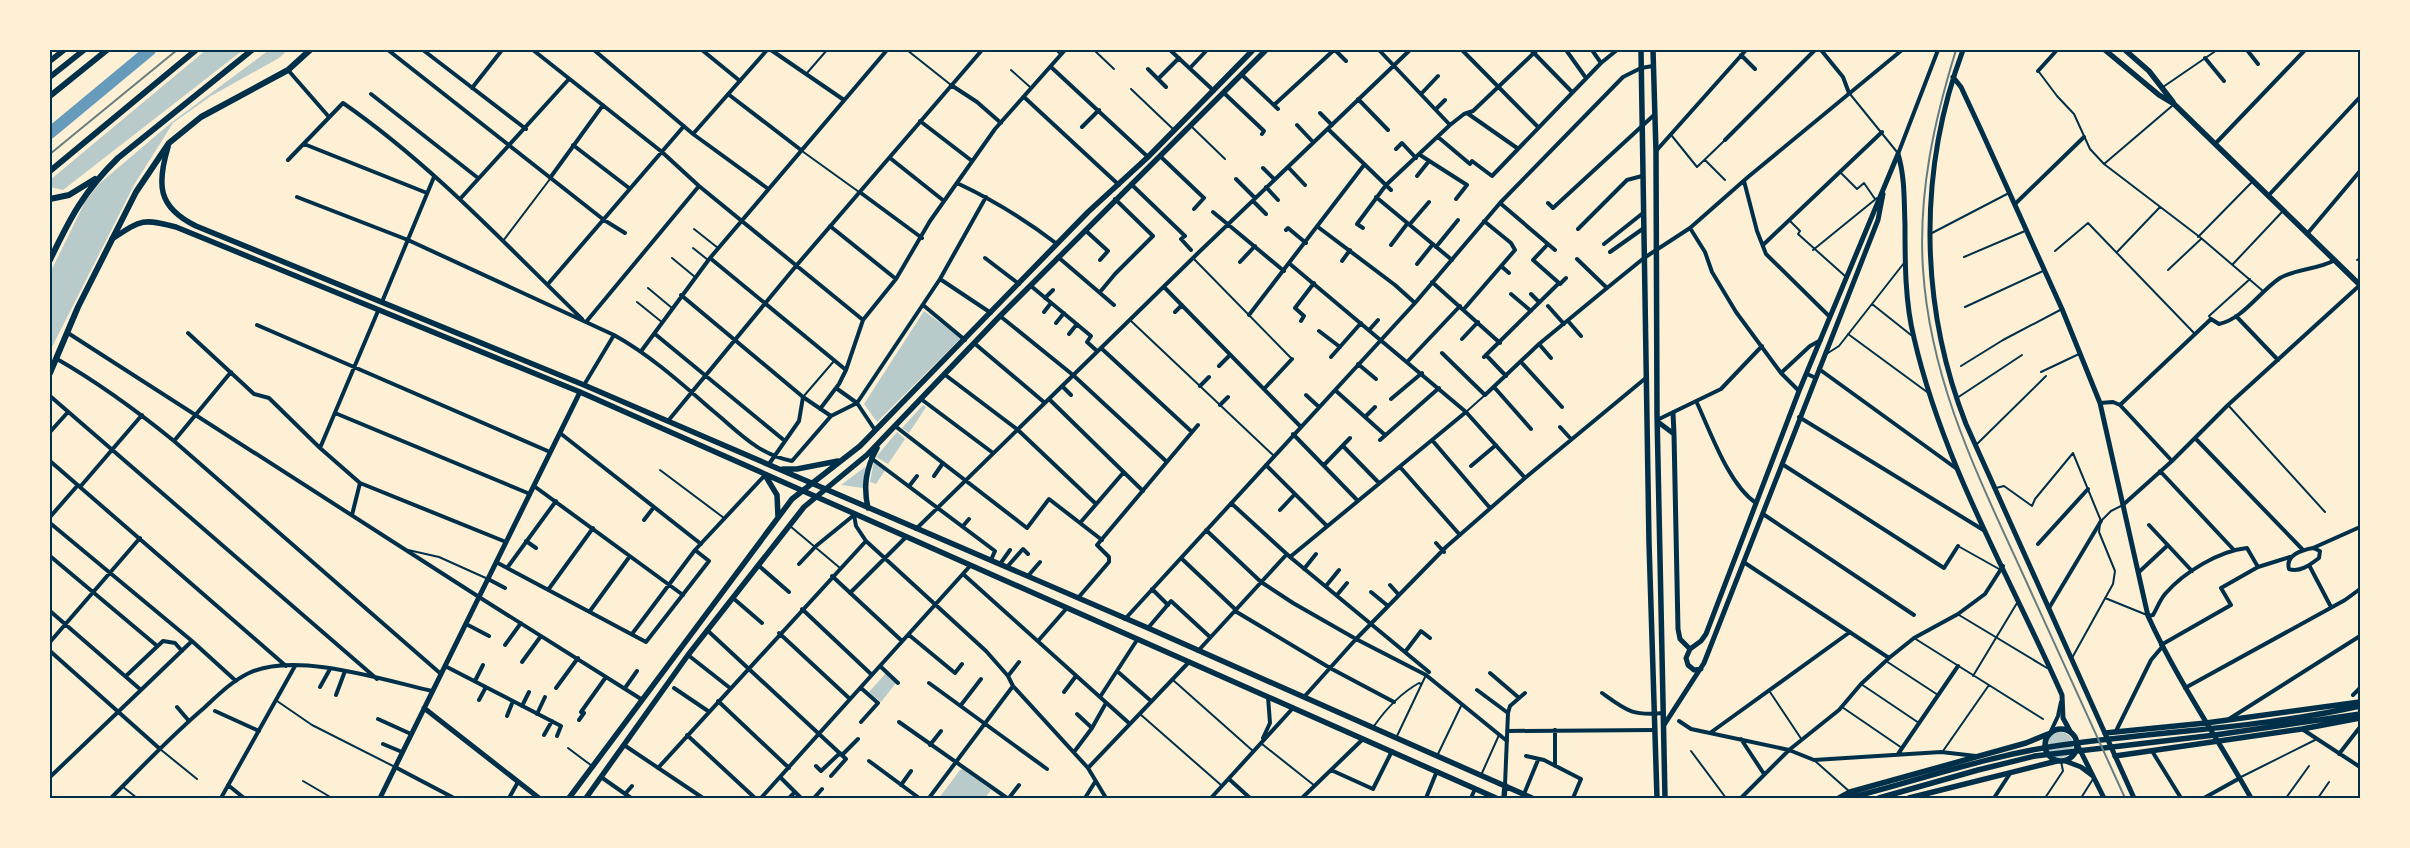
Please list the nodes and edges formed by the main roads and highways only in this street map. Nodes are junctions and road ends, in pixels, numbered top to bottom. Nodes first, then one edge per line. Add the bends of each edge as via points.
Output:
1 (64, 50) edge
2 (84, 50) edge
3 (107, 50) edge
4 (196, 50) edge
5 (252, 50) edge
6 (302, 50) edge
7 (310, 50) edge
8 (1253, 50) edge
9 (1266, 50) edge
10 (1641, 50) edge
11 (1653, 50) edge
12 (2105, 50) edge
13 (2126, 50) edge
14 (2133, 56) junction
15 (300, 59) junction
16 (50, 61) edge
17 (2129, 71) junction
18 (50, 77) edge
19 (50, 96) edge
20 (2174, 104) junction
21 (169, 143) junction
22 (50, 171) edge
23 (100, 175) junction
24 (50, 199) edge
25 (112, 239) junction
26 (50, 260) edge
27 (2360, 285) edge
28 (382, 302) junction
29 (378, 310) junction
30 (50, 374) edge
31 (584, 385) junction
32 (580, 392) junction
33 (860, 446) junction
34 (870, 456) junction
35 (840, 460) junction
36 (778, 468) junction
37 (765, 475) junction
38 (811, 483) junction
39 (824, 489) junction
40 (801, 491) junction
41 (815, 497) junction
42 (868, 508) junction
43 (778, 517) junction
44 (2360, 702) edge
45 (2360, 706) edge
46 (2350, 711) junction
47 (2360, 714) edge
48 (2360, 718) edge
49 (2227, 719) junction
50 (2301, 727) junction
51 (2050, 733) junction
52 (2105, 733) road end
53 (2228, 740) junction
54 (2026, 743) junction
55 (2115, 756) road end
56 (2061, 761) junction
57 (1978, 766) junction
58 (2032, 766) junction
59 (1505, 785) junction
60 (1849, 795) edge
61 (569, 798) edge
62 (586, 798) edge
63 (1496, 798) edge
64 (1504, 798) edge
65 (1532, 798) edge
66 (1657, 798) edge
67 (1665, 798) edge
68 (1839, 798) edge
69 (1878, 798) edge
70 (1909, 798) edge

1 - 16 main road
2 - 18 main road
3 - 19 main road
4 - 22 main road
5 - 23 main road
6 - 15 main road
7 - 15 main road
8 - 33 main road via 1148,157 1088,212
9 - 34 main road via 1000,316
10 - 66 main road via 1649,543
11 - 67 main road
12 - 17 main road
13 - 14 main road
14 - 17 main road via 2137,66 2134,71
14 - 20 main road via 2163,87
15 - 21 main road via 288,70 201,116
17 - 20 main road
20 - 27 main road
21 - 25 main road via 136,192
21 - 28 main road via 161,171 161,185 169,208 182,219
23 - 24 main road via 69,195
23 - 26 main road via 85,194
25 - 29 main road via 137,222 176,227
25 - 30 main road via 78,307
28 - 29 main road
28 - 31 main road
29 - 32 main road
31 - 32 main road
31 - 36 main road
32 - 37 main road
33 - 34 main road via 862,452
33 - 35 main road
34 - 39 main road
34 - 42 main road via 866,483
35 - 36 main road via 797,469
35 - 38 main road
36 - 38 main road
37 - 40 main road
37 - 43 main road via 777,495
38 - 39 main road
38 - 40 main road
39 - 41 main road
39 - 42 main road
40 - 41 main road
40 - 43 main road
41 - 62 main road via 688,654
41 - 63 main road
42 - 59 main road
43 - 61 main road
44 - 49 main road
45 - 46 main road
46 - 47 main road
46 - 50 main road
46 - 57 main road via 2064,744 2020,752
48 - 50 main road
49 - 52 main road
49 - 53 main road via 2220,722 2218,731
50 - 53 main road
50 - 57 main road via 2065,752
51 - 54 main road
51 - 56 main road via 2044,748 2049,756
51 - 56 main road via 2060,728 2070,731 2075,737 2074,755
53 - 55 main road
54 - 58 main road via 2036,747 2038,752 2037,762
54 - 60 main road
56 - 58 main road
57 - 60 main road
57 - 69 main road
58 - 70 main road
59 - 64 main road
59 - 65 main road
60 - 68 main road

